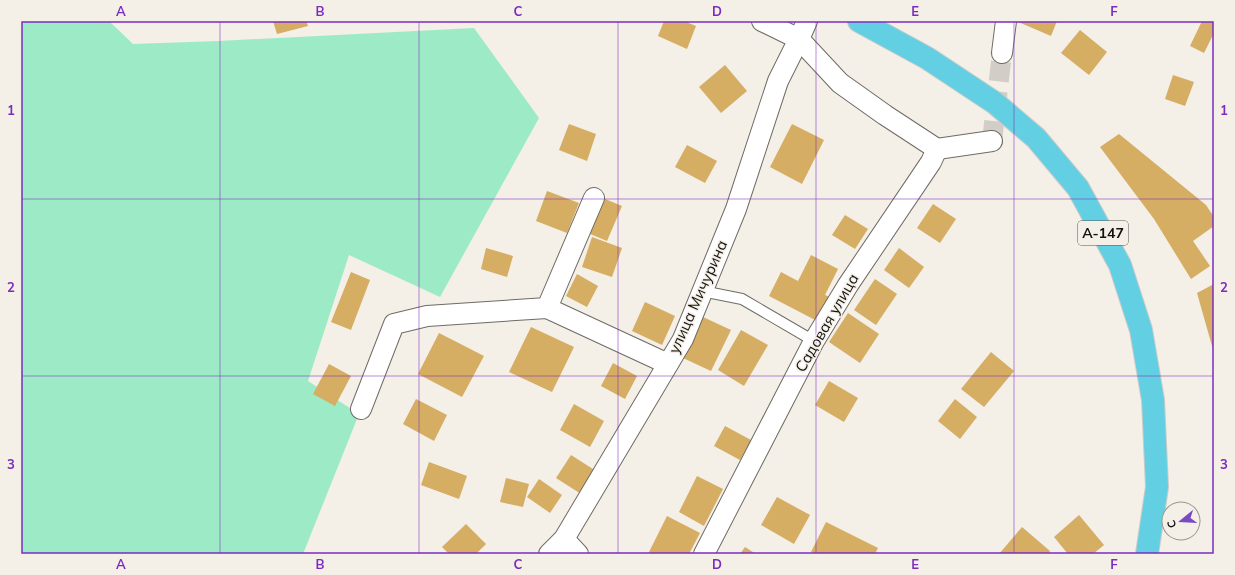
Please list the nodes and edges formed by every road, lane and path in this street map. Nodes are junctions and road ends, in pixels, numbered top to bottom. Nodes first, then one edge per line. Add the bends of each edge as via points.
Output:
1 (762, 21) edge
2 (807, 21) edge
3 (859, 21) edge
4 (1006, 21) edge
5 (799, 39) junction
6 (1002, 53) tunnel mouth
7 (992, 141) dead end
8 (937, 149) junction
9 (594, 198) dead end
10 (702, 291) junction
11 (547, 308) junction
12 (814, 341) junction
13 (668, 364) junction
14 (361, 409) dead end
15 (564, 539) junction
16 (549, 554) edge
17 (578, 554) edge
18 (704, 554) edge
19 (1147, 554) edge

1 - 5 street
2 - 5 street, улица Мичурина
3 - 19 highway, А-147 via 940,66 995,103 1036,138 1078,188 1120,265 1141,330 1154,400 1157,487
4 - 6 street
5 - 8 street via 840,83
5 - 10 street, улица Мичурина via 778,81 736,209
7 - 8 street
8 - 12 street, Садовая улица
9 - 11 street
10 - 12 lane via 742,299
10 - 13 street, улица Мичурина via 683,339
11 - 13 street
11 - 14 street via 428,316 394,324
12 - 18 street, Садовая улица
13 - 15 street, улица Мичурина
15 - 16 street, улица Мичурина
15 - 17 street

